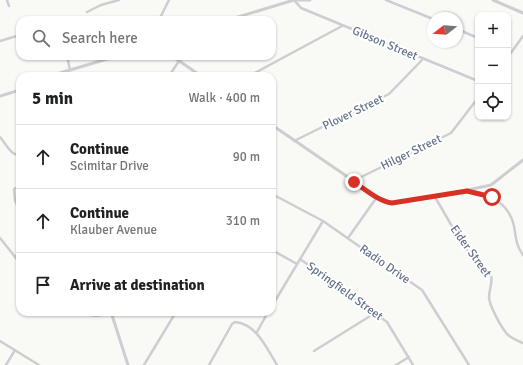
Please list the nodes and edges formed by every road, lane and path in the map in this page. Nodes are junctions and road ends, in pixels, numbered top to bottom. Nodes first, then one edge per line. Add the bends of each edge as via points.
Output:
1 (7, 0) edge
2 (119, 0) edge
3 (169, 0) edge
4 (294, 0) edge
5 (310, 0) edge
6 (386, 0) edge
7 (493, 0) edge
8 (9, 6) dead end
9 (87, 12) dead end
10 (523, 12) edge
11 (161, 16) edge
12 (241, 16) edge
13 (427, 17) edge
14 (342, 26) junction
15 (463, 32) edge
16 (16, 36) edge
17 (523, 36) edge
18 (475, 37) edge
19 (0, 41) edge
20 (511, 50) edge
21 (423, 59) junction
22 (68, 60) edge
23 (104, 60) edge
24 (179, 61) joint
25 (70, 70) junction
26 (63, 72) edge
27 (171, 72) edge
28 (195, 72) edge
29 (256, 72) edge
30 (475, 80) edge
31 (16, 91) edge
32 (0, 96) edge
33 (475, 102) edge
34 (276, 128) edge
35 (0, 138) edge
36 (294, 141) junction
37 (16, 154) edge
38 (523, 160) edge
39 (354, 182) junction
40 (16, 188) edge
41 (461, 192) junction
42 (276, 196) edge
43 (377, 197) junction
44 (435, 197) junction
45 (16, 202) edge
46 (324, 221) junction
47 (0, 238) edge
48 (348, 238) junction
49 (276, 252) edge
50 (523, 256) edge
51 (15, 257) edge
52 (300, 259) junction
53 (297, 264) junction
54 (276, 299) edge
55 (375, 313) junction
56 (111, 316) edge
57 (174, 316) edge
58 (266, 316) edge
59 (257, 332) junction
60 (0, 341) edge
61 (523, 343) edge
62 (15, 350) junction
63 (314, 351) dead end
64 (408, 357) junction
65 (6, 365) edge
66 (39, 365) edge
67 (128, 365) edge
68 (144, 365) edge
69 (209, 365) edge
70 (277, 365) edge
71 (396, 365) edge
72 (414, 365) edge
73 (469, 365) edge

1 - 8 street
2 - 9 street
3 - 11 street
4 - 5 street
4 - 12 street
4 - 14 street, Gibson Street via 301,8
6 - 13 street
7 - 10 street
14 - 21 street, Gibson Street
14 - 29 street
15 - 18 street
16 - 19 street
17 - 20 street
21 - 30 street, Gibson Street
21 - 36 street, Plover Street via 389,94
22 - 25 street
23 - 25 street
24 - 27 street
24 - 28 street
25 - 26 street
31 - 32 street
33 - 39 street, Hilger Street via 451,133
34 - 36 street
35 - 37 street
36 - 39 street
38 - 41 street via 491,185
39 - 43 street
40 - 45 street
41 - 44 street
41 - 50 street via 484,194 501,204 512,218 516,242
42 - 46 street, Radio Drive
43 - 44 street via 392,203
43 - 48 street
44 - 61 street, Eider Street via 464,247 491,275 489,301 507,334
46 - 48 street, Radio Drive
46 - 52 street
47 - 51 street
48 - 73 street, Radio Drive via 422,290
49 - 53 street, Springfield Street
52 - 53 street
52 - 55 street, Springfield Street
53 - 54 street
55 - 63 street
55 - 64 street, Springfield Street via 387,322
56 - 67 street
57 - 68 street
58 - 59 street
59 - 69 street via 240,322 232,324
59 - 70 street
60 - 62 street
62 - 65 street
62 - 66 street
64 - 71 street
64 - 72 street, Springfield Street

